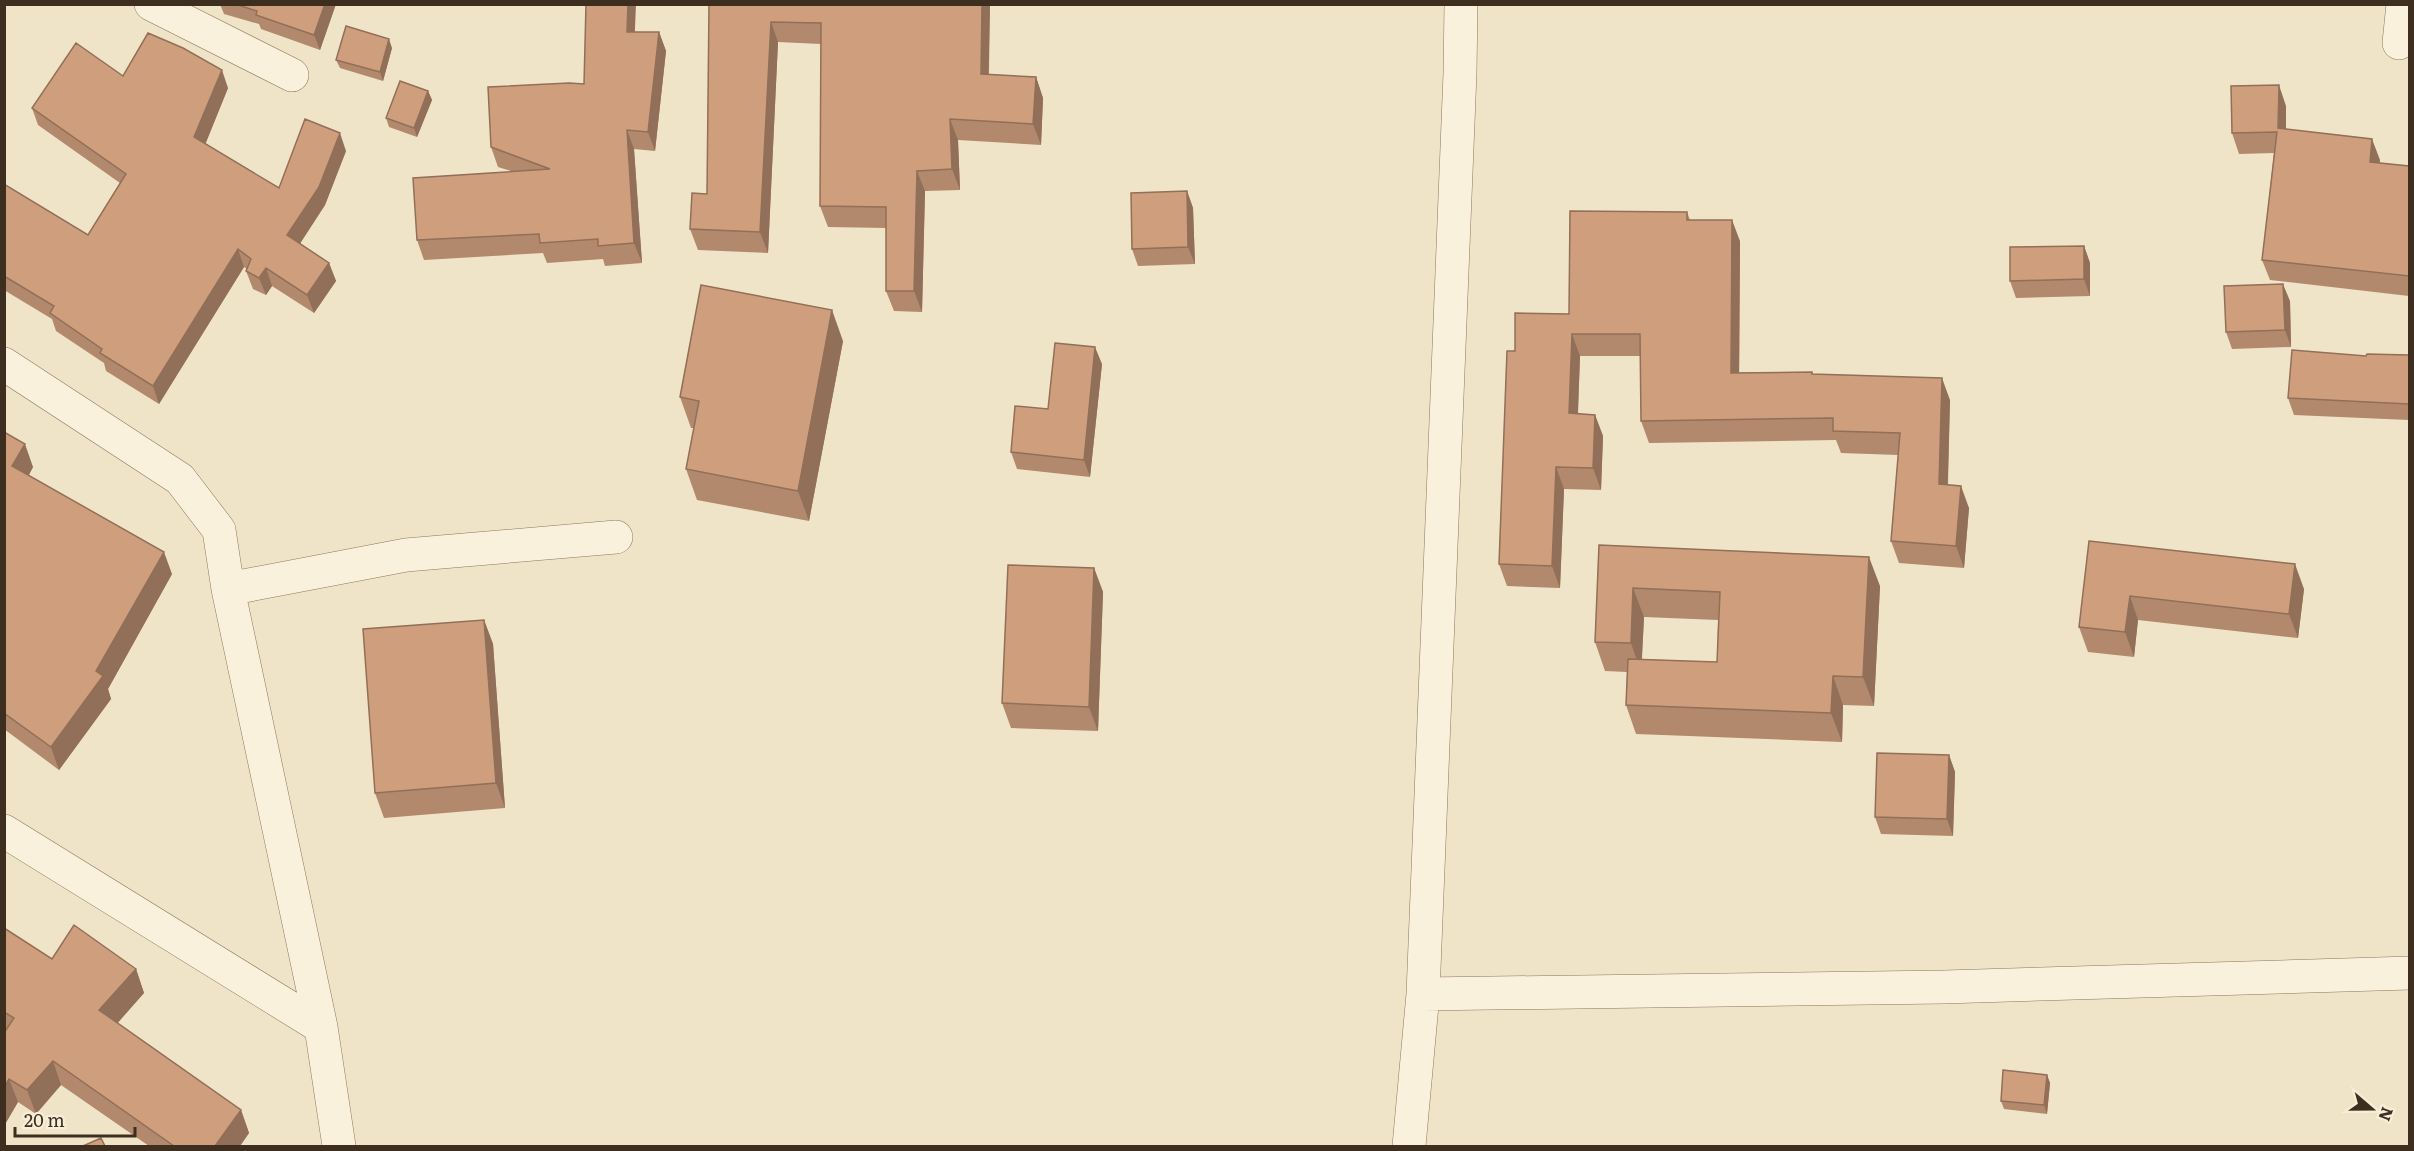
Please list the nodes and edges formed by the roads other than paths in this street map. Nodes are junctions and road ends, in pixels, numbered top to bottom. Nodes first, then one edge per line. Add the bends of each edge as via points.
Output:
1 (151, 4) edge
2 (1461, 4) edge
3 (2403, 4) edge
4 (2399, 43) dead end
5 (292, 75) dead end
6 (4, 364) edge
7 (616, 537) dead end
8 (228, 589) junction
9 (4, 831) edge
10 (2409, 972) edge
11 (1423, 994) junction
12 (321, 1027) junction
13 (339, 1146) edge
14 (1409, 1146) edge

1 - 5 street
2 - 11 street
3 - 4 street
6 - 8 street via 180,479 219,530
7 - 8 street via 406,555
8 - 12 street
9 - 12 street
10 - 11 street via 1944,987
11 - 14 street
12 - 13 street

